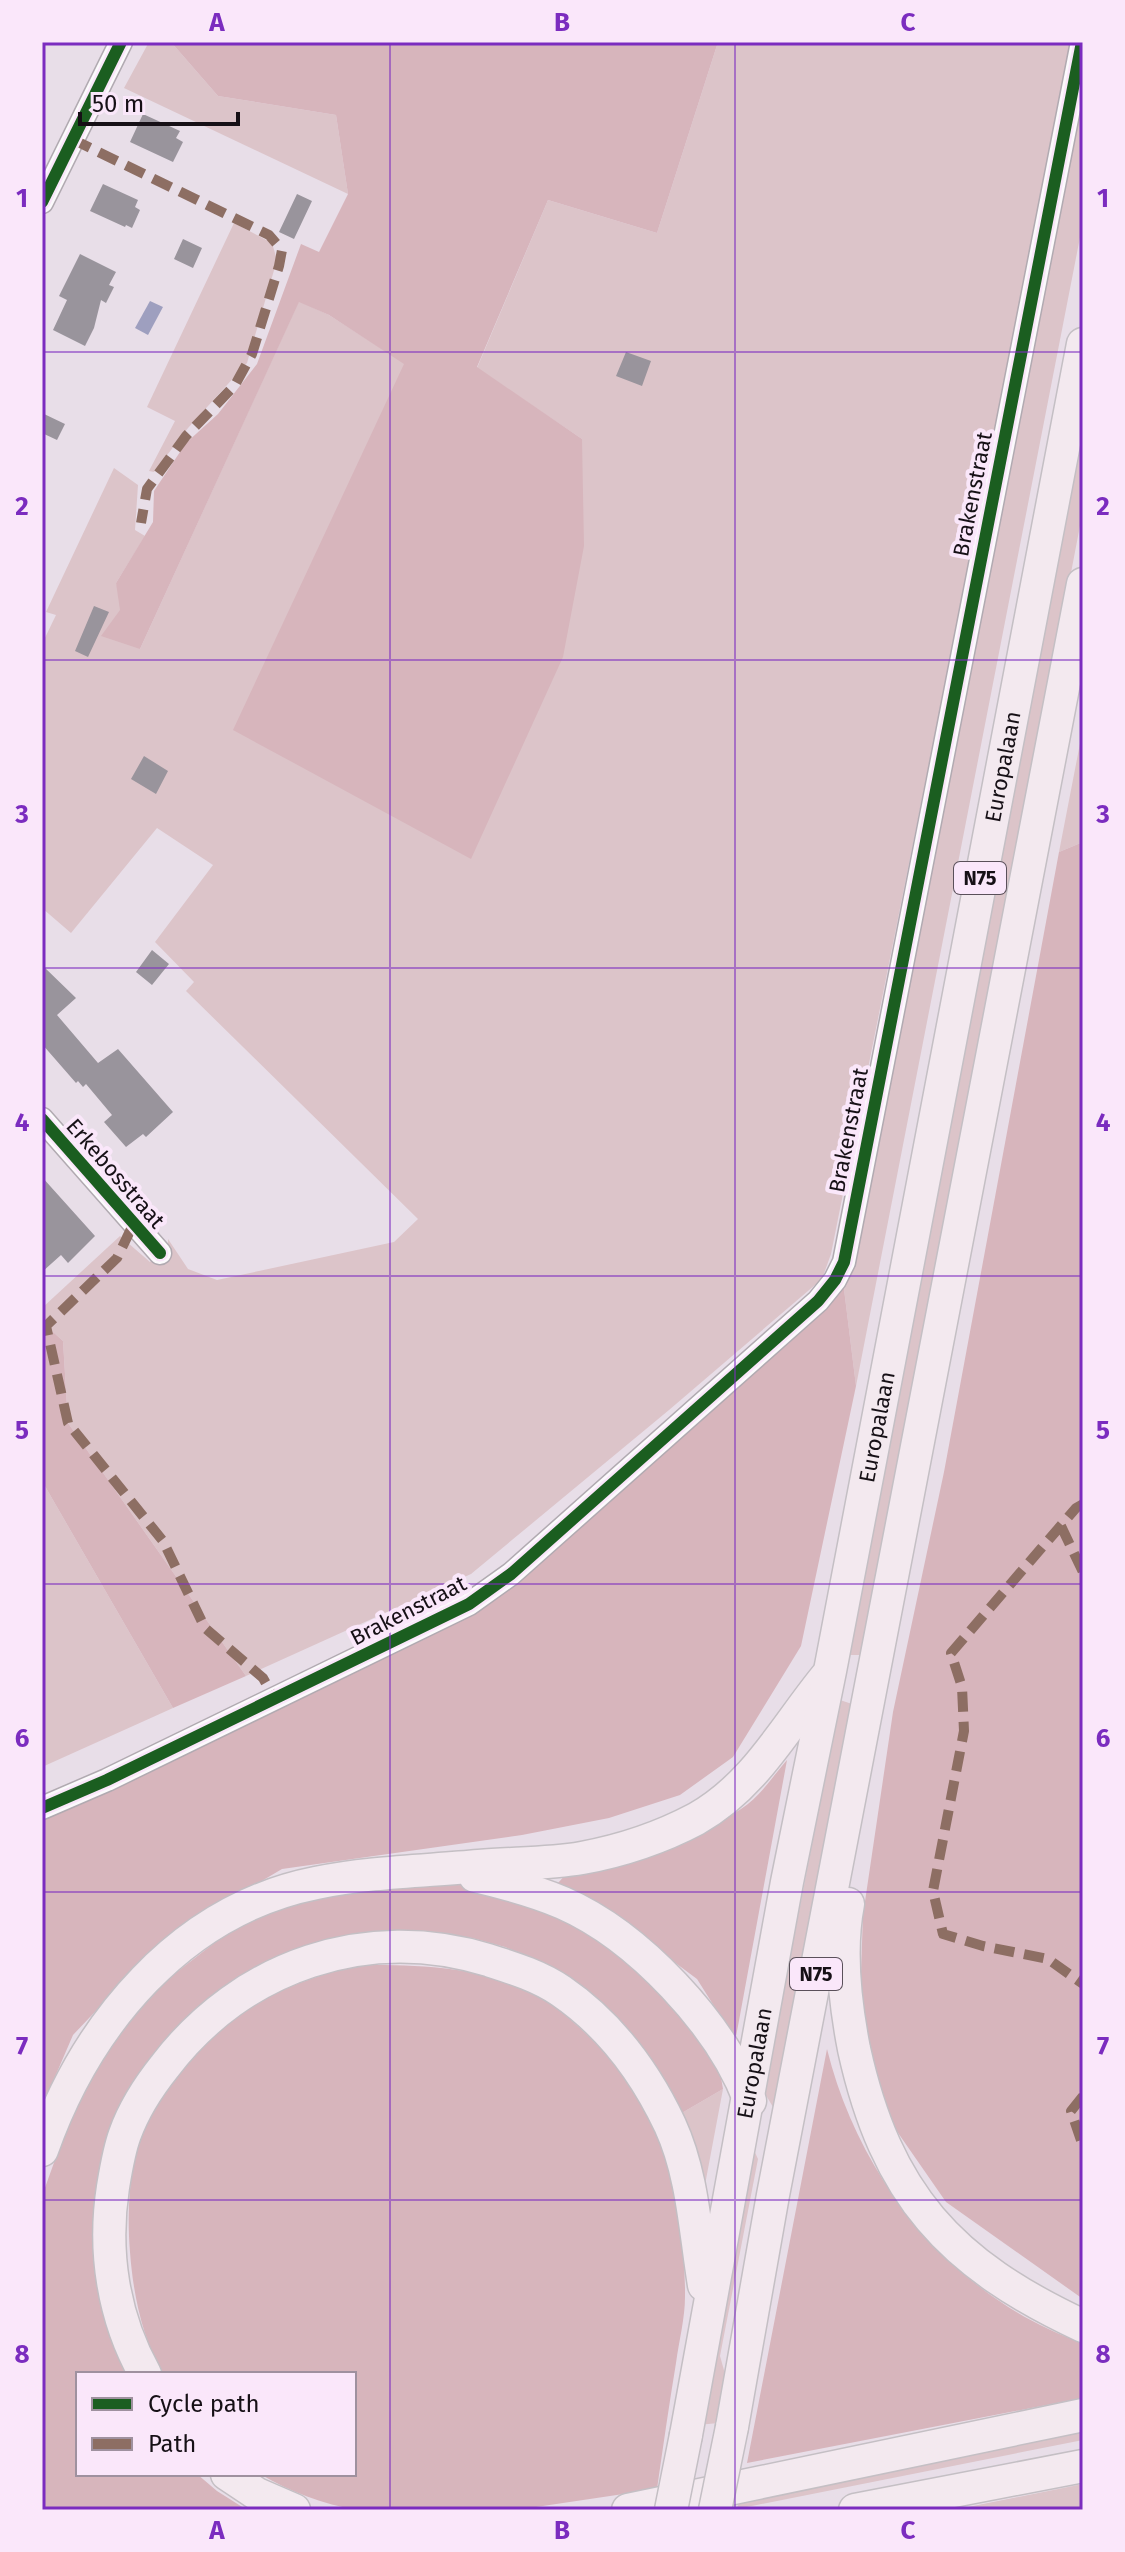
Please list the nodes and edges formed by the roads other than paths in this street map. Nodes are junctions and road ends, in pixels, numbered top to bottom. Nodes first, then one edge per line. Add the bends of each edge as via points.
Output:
1 (121, 42) edge
2 (1082, 42) edge
3 (42, 202) edge
4 (1083, 344) edge
5 (1083, 584) edge
6 (42, 1119) edge
7 (160, 1253) dead end
8 (830, 1671) junction
9 (860, 1754) junction
10 (42, 1808) edge
11 (449, 1869) junction
12 (748, 2094) junction
13 (42, 2150) edge
14 (773, 2195) junction
15 (708, 2308) junction
16 (1083, 2326) edge
17 (144, 2372) edge
18 (1083, 2415) edge
19 (1083, 2466) edge
20 (230, 2476) edge
21 (294, 2510) edge
22 (628, 2510) edge
23 (671, 2510) edge
24 (715, 2510) edge
25 (855, 2510) edge

1 - 3 street
2 - 10 street, Brakenstraat via 844,1262 835,1280 818,1301 511,1574 469,1604
4 - 8 highway, Europalaan / N75
5 - 9 highway, Europalaan / N75
6 - 7 street, Erkebosstraat
8 - 11 highway via 754,1773 696,1819 582,1858
8 - 12 highway, Europalaan / N75
9 - 14 highway, Europalaan / N75
9 - 16 highway via 863,1823 845,1918 846,1995 859,2069 878,2133 904,2183 962,2251 985,2272
11 - 12 highway via 566,1904 612,1932 687,2000
11 - 13 highway via 313,1883 264,1899 199,1934 138,1984 105,2024 73,2078
12 - 14 highway
12 - 15 highway, Europalaan / N75
14 - 24 highway, Europalaan / N75, bridge
15 - 17 highway via 681,2153 637,2065 613,2037 560,1990 513,1968 461,1952 378,1947 297,1964 245,1992 194,2031 137,2108 117,2167 109,2255 118,2308
15 - 23 highway, Europalaan / N75, bridge
18 - 22 highway
19 - 25 highway
20 - 21 highway

